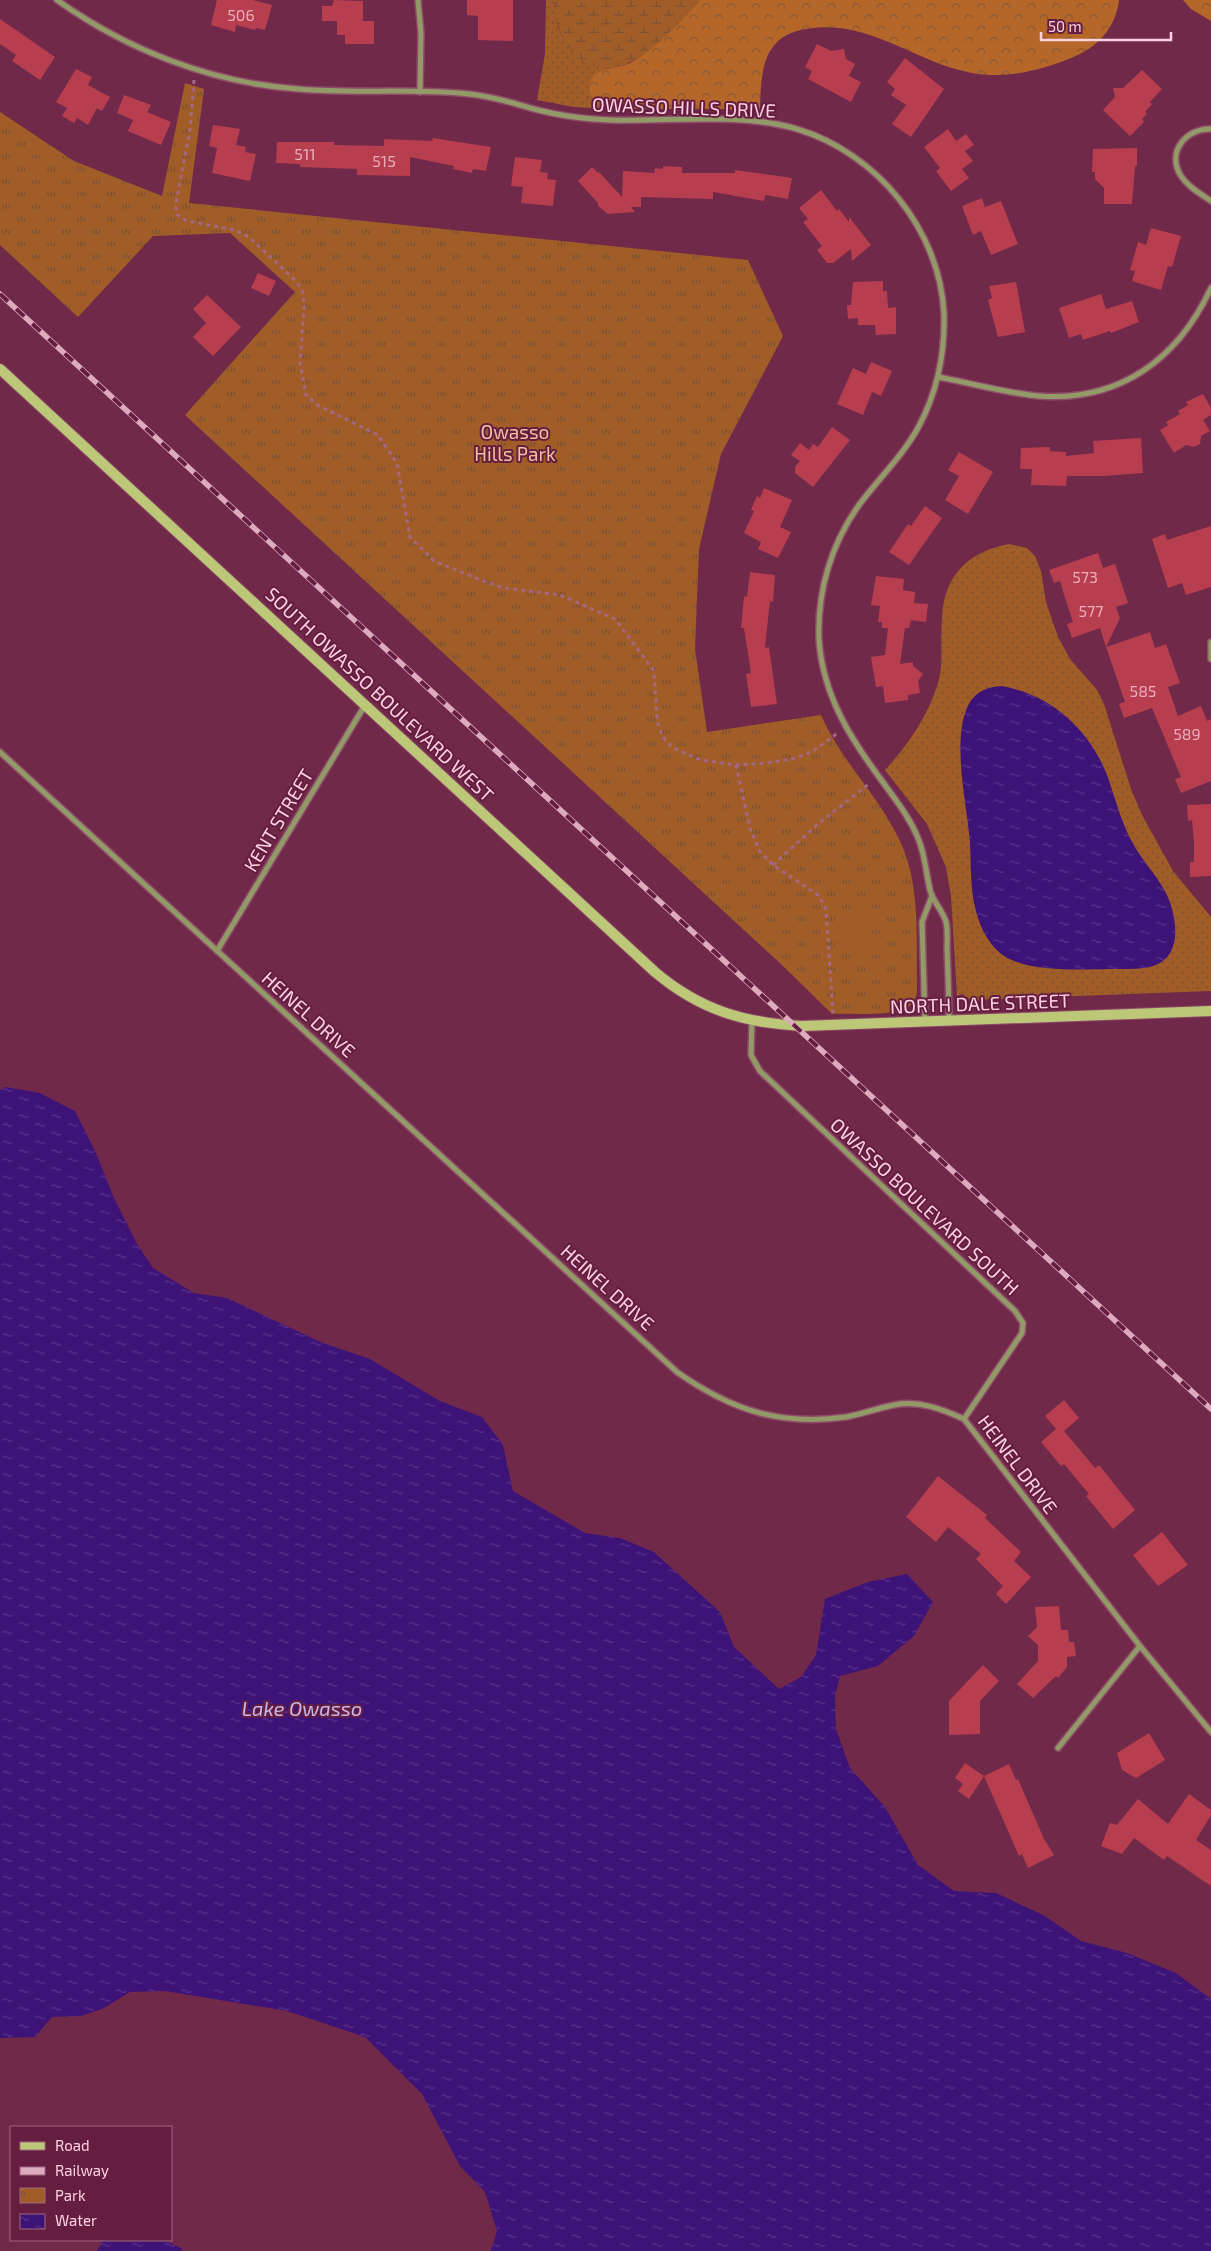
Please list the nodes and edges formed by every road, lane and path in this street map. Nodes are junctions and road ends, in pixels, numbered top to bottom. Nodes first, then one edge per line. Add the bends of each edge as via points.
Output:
1 (57, 0) edge
2 (418, 0) edge
3 (195, 69) junction
4 (420, 92) junction
5 (1211, 129) edge
6 (1211, 201) edge
7 (1211, 288) edge
8 (0, 369) edge
9 (938, 377) junction
10 (1211, 642) edge
11 (1211, 659) edge
12 (366, 704) junction
13 (845, 728) junction
14 (0, 752) edge
15 (736, 765) junction
16 (878, 776) junction
17 (773, 865) junction
18 (932, 896) junction
19 (217, 951) junction
20 (1211, 1011) edge
21 (752, 1020) junction
22 (950, 1021) junction
23 (925, 1022) junction
24 (834, 1026) junction
25 (964, 1419) junction
26 (1140, 1646) junction
27 (1211, 1732) edge
28 (1058, 1748) dead end

1 - 3 street, OWASSO HILLS DRIVE via 117,37
2 - 4 street
3 - 4 street, OWASSO HILLS DRIVE via 244,82 294,89
3 - 15 path via 190,130 176,214 188,221 235,230 249,237 296,281 304,299 300,363 306,395 319,406 378,435 397,463 410,537 434,561 486,582 504,588 560,595 615,619 654,670 657,720 662,736 673,748 701,760
4 - 9 street, OWASSO HILLS DRIVE via 474,94 574,117 771,123 829,142 857,158 879,177 919,228 932,258 944,310 944,339
5 - 6 street via 1196,131 1183,139 1176,150 1181,175
7 - 9 street via 1200,312 1167,353 1121,383 1068,396 1041,396
8 - 12 street, SOUTH OWASSO BOULEVARD WEST
9 - 13 street, OWASSO HILLS DRIVE via 917,430 845,527 824,581 819,642 824,674
10 - 11 street
12 - 19 street, KENT STREET
12 - 21 street, SOUTH OWASSO BOULEVARD WEST via 668,983 706,1006
13 - 15 path via 812,752 792,759
13 - 16 street, OWASSO HILLS DRIVE
14 - 19 street, HEINEL DRIVE
15 - 17 path via 750,828 760,852
16 - 17 path
16 - 18 street, OWASSO HILLS DRIVE via 906,814 920,840
17 - 24 path via 818,894 826,909
18 - 22 street, OWASSO HILLS DRIVE via 946,921
18 - 23 street via 922,922
19 - 25 street, HEINEL DRIVE via 677,1372 703,1390 728,1404 788,1419 820,1420 897,1404 940,1408
20 - 22 street, NORTH DALE STREET
21 - 24 street, NORTH DALE STREET
21 - 25 street, OWASSO BOULEVARD SOUTH via 751,1055 760,1071 1015,1311 1023,1323 1022,1332
22 - 23 street, NORTH DALE STREET
23 - 24 street, NORTH DALE STREET
25 - 26 street, HEINEL DRIVE
26 - 27 street, HEINEL DRIVE
26 - 28 street

